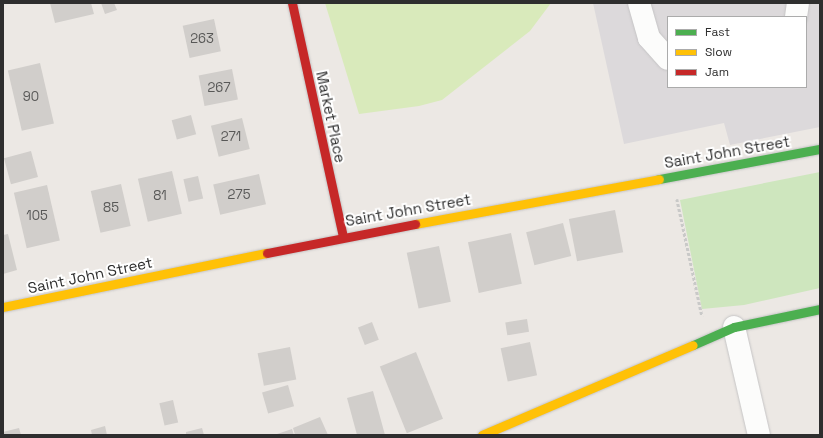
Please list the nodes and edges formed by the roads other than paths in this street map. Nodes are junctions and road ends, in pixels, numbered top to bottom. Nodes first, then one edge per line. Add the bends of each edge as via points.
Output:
1 (292, 3) edge
2 (639, 3) edge
3 (798, 3) edge
4 (796, 16) edge
5 (667, 59) edge
6 (820, 149) edge
7 (343, 237) junction
8 (3, 307) edge
9 (820, 309) edge
10 (734, 327) junction
11 (482, 435) edge
12 (759, 435) edge

1 - 7 street, Market Place
2 - 5 street via 649,38
3 - 4 street
6 - 7 street, Saint John Street
7 - 8 street, Saint John Street
9 - 10 street
10 - 11 street
10 - 12 street

